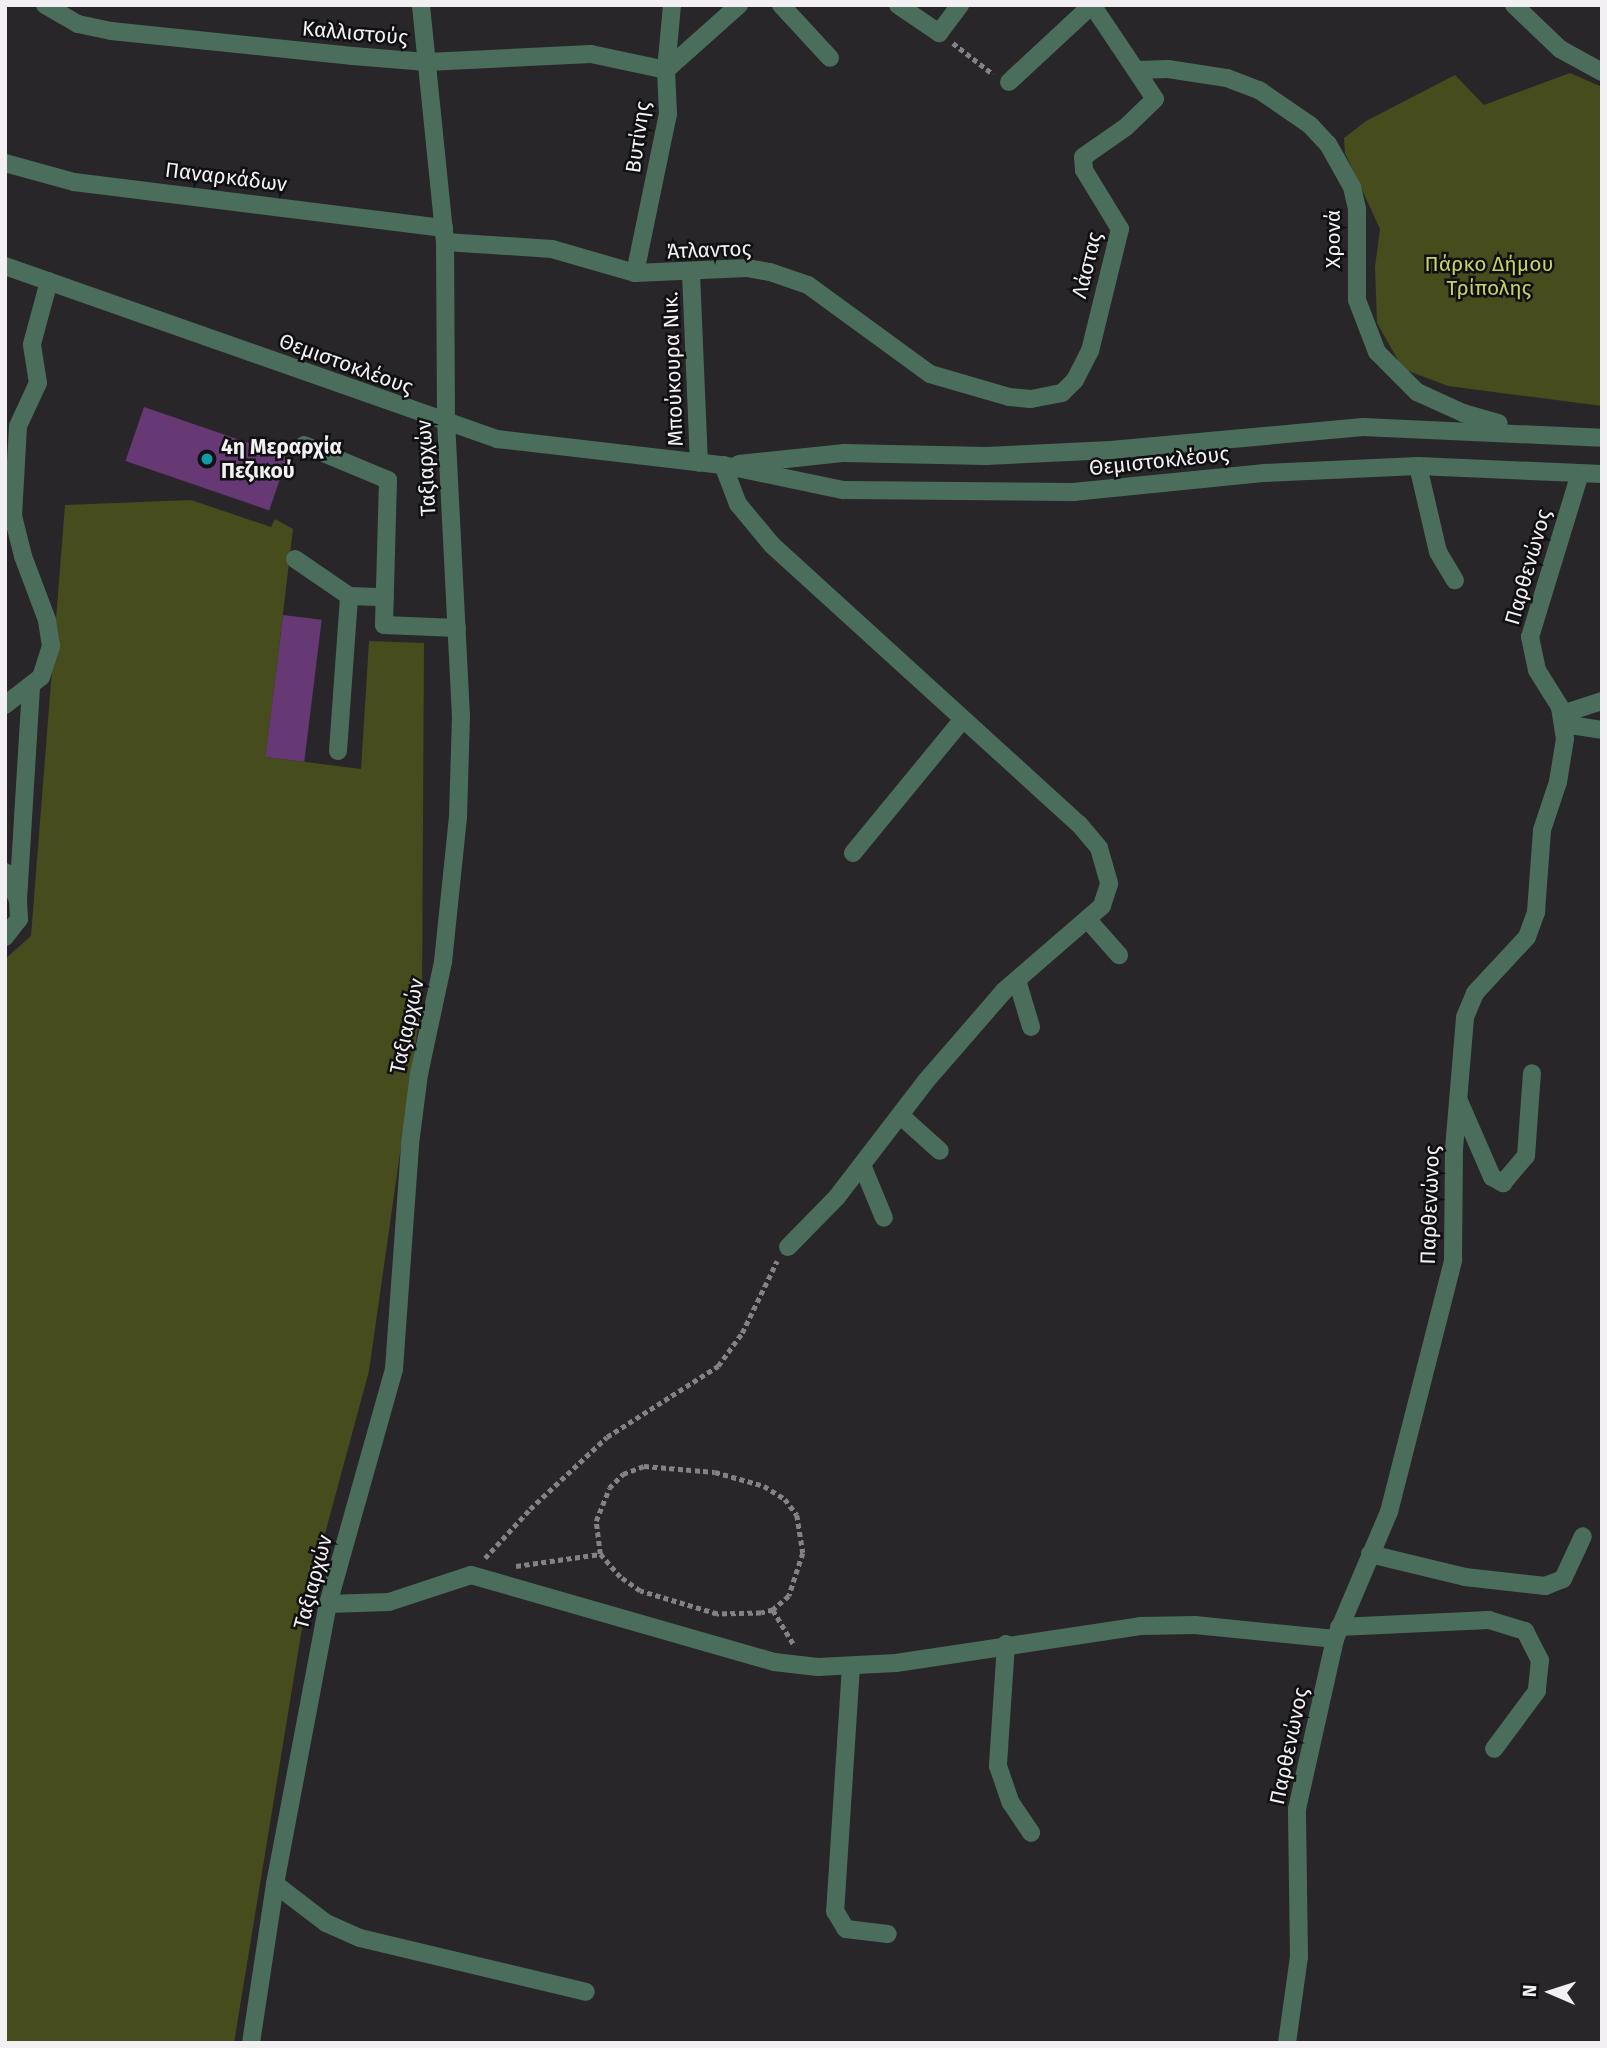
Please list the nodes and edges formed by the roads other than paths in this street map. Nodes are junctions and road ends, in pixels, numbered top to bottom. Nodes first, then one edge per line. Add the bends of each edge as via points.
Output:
1 (45, 5) edge
2 (421, 5) edge
3 (672, 5) edge
4 (739, 5) edge
5 (781, 5) edge
6 (898, 5) edge
7 (960, 5) edge
8 (1092, 5) edge
9 (1514, 5) edge
10 (830, 58) dead end
11 (427, 62) junction
12 (666, 70) junction
13 (1137, 70) junction
14 (1602, 72) edge
15 (1009, 82) road end
16 (5, 163) edge
17 (444, 235) junction
18 (5, 266) edge
19 (635, 273) junction
20 (691, 273) junction
21 (49, 281) junction
22 (1067, 389) joint
23 (446, 424) junction
24 (1547, 432) junction
25 (1602, 438) edge
26 (304, 446) dead end
27 (699, 463) junction
28 (723, 465) junction
29 (1418, 466) junction
30 (1580, 473) junction
31 (1602, 474) edge
32 (295, 559) dead end
33 (1455, 580) dead end
34 (349, 596) junction
35 (385, 597) junction
36 (457, 628) junction
37 (31, 688) junction
38 (1602, 701) edge
39 (5, 705) edge
40 (963, 719) junction
41 (1563, 719) junction
42 (1602, 730) edge
43 (338, 751) dead end
44 (853, 853) dead end
45 (5, 872) edge
46 (18, 900) junction
47 (1088, 920) junction
48 (5, 937) edge
49 (1119, 955) dead end
50 (1017, 979) junction
51 (1031, 1027) dead end
52 (1532, 1073) dead end
53 (1458, 1097) junction
54 (901, 1116) junction
55 (940, 1151) dead end
56 (862, 1165) junction
57 (884, 1218) dead end
58 (788, 1247) road end
59 (1583, 1536) dead end
60 (1370, 1554) junction
61 (328, 1604) junction
62 (1337, 1633) junction
63 (1006, 1644) junction
64 (851, 1667) junction
65 (1494, 1749) dead end
66 (1031, 1833) dead end
67 (275, 1884) junction
68 (888, 1934) dead end
69 (586, 1992) dead end
70 (251, 2043) edge
71 (1287, 2043) edge

1 - 11 street, Καλλιστούς via 78,24 111,31
2 - 11 street, Ταξιαρχών
3 - 12 street, Βυτίνης
4 - 12 street
5 - 10 street
6 - 7 street via 939,33
8 - 13 street
8 - 15 street
9 - 14 street via 1560,49
11 - 12 street, Καλλιστούς via 591,54
11 - 17 street, Ταξιαρχών
12 - 19 street, Βυτίνης via 668,114
13 - 22 street, Λάστας via 1154,95 1153,103 1086,153 1082,161 1120,229 1093,341 1082,370
13 - 24 street, Χρονά via 1168,68 1227,78 1259,90 1310,125 1328,144 1353,187 1357,300 1377,352 1394,373 1438,402 1490,421
16 - 17 street, Παναρκάδων via 74,182
17 - 19 street, Άτλαντος via 552,249
17 - 23 street, Ταξιαρχών
18 - 21 street, Θεμιστοκλέους
19 - 20 street, Άτλαντος
20 - 22 street, Άτλαντος via 747,268 807,285 853,314 914,365 955,384 1031,399
20 - 27 street, Μπούκουρα Νικ.
21 - 23 street, Θεμιστοκλέους
21 - 37 street via 32,344 38,383 18,426 13,481 16,529 47,620 51,646 45,669
23 - 27 street, Θεμιστοκλέους via 535,446
23 - 36 street, Ταξιαρχών
24 - 25 street, Θεμιστοκλέους
24 - 28 street, Θεμιστοκλέους via 1363,427 1111,450 986,456 844,453
26 - 35 street via 388,480
27 - 28 street, Θεμιστοκλέους
28 - 29 street, Θεμιστοκλέους via 843,490 985,495
28 - 40 street via 737,504 772,545
29 - 30 street, Θεμιστοκλέους
29 - 33 street via 1438,552
30 - 31 street, Θεμιστοκλέους
30 - 41 street, Παρθενώνος via 1530,637 1537,670
32 - 34 street
34 - 35 street
34 - 43 street
35 - 36 street via 384,625
36 - 61 street, Ταξιαρχών via 458,817 439,985 419,1074 410,1143 399,1335 382,1422
37 - 39 street
37 - 46 street
38 - 41 street
40 - 44 street
40 - 47 street via 1099,848 1109,884 1102,906
41 - 42 street
41 - 53 street, Παρθενώνος via 1564,756 1542,830 1532,926 1470,1000
45 - 46 street
46 - 48 street via 19,919
47 - 49 street
47 - 50 street
50 - 51 street
50 - 54 street
52 - 53 street via 1525,1156 1503,1183 1492,1177
53 - 60 street, Παρθενώνος via 1453,1260 1389,1512
54 - 55 street
54 - 56 street
56 - 57 street
56 - 58 street
59 - 60 street via 1563,1579 1545,1587 1465,1577
60 - 62 street, Παρθενώνος
61 - 64 street via 389,1602 471,1575 774,1662
61 - 67 street, Ταξιαρχών
62 - 63 street via 1174,1625
62 - 65 street via 1489,1620 1525,1631 1540,1660 1537,1690
62 - 71 street, Παρθενώνος via 1297,1809 1299,1957
63 - 64 street
63 - 66 street via 999,1766 1011,1803
64 - 68 street via 835,1911 846,1929
67 - 69 street via 326,1923 360,1938
67 - 70 street, Ταξιαρχών

